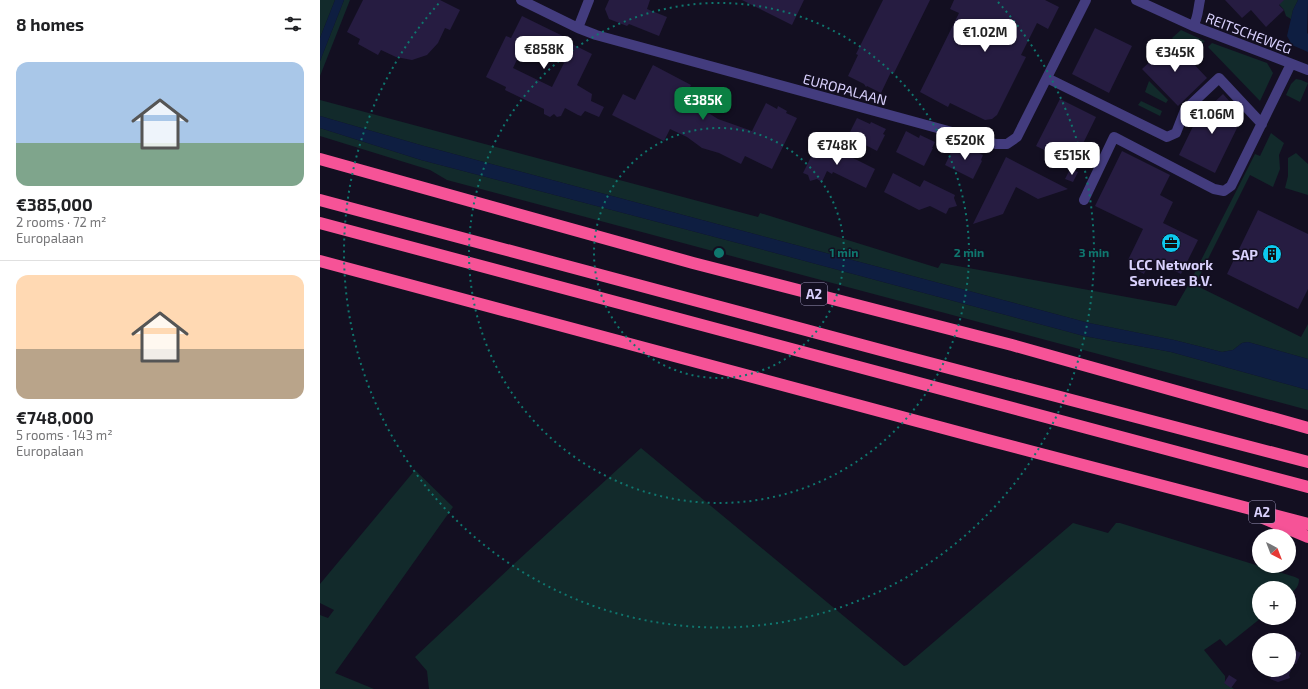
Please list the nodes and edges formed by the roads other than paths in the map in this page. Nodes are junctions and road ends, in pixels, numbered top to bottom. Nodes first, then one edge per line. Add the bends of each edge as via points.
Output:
1 (521, 0) edge
2 (589, 0) edge
3 (1086, 0) edge
4 (1136, 0) edge
5 (1200, 0) edge
6 (1193, 26) junction
7 (578, 28) junction
8 (1291, 64) junction
9 (1308, 70) edge
10 (1047, 78) junction
11 (1262, 124) junction
12 (320, 159) edge
13 (320, 200) edge
14 (1084, 200) dead end
15 (320, 223) edge
16 (320, 262) edge
17 (1308, 428) edge
18 (1308, 462) edge
19 (1308, 487) edge
20 (1217, 499) junction
21 (1308, 524) edge
22 (1308, 537) edge

1 - 7 street, EUROPALAAN
2 - 7 street
3 - 10 street, EUROPALAAN
4 - 6 street, REITSCHEWEG
5 - 6 street
6 - 8 street, REITSCHEWEG
7 - 10 street, EUROPALAAN via 996,144 1007,144 1017,137
8 - 9 street, REITSCHEWEG
8 - 11 street
10 - 11 street via 1167,137 1176,133 1185,110 1219,78
11 - 14 street via 1231,186 1224,192 1114,137
12 - 17 highway, A2 via 692,263 1012,345
13 - 18 highway
15 - 19 highway
16 - 20 highway, A2
20 - 21 highway, A2
20 - 22 highway, A2

